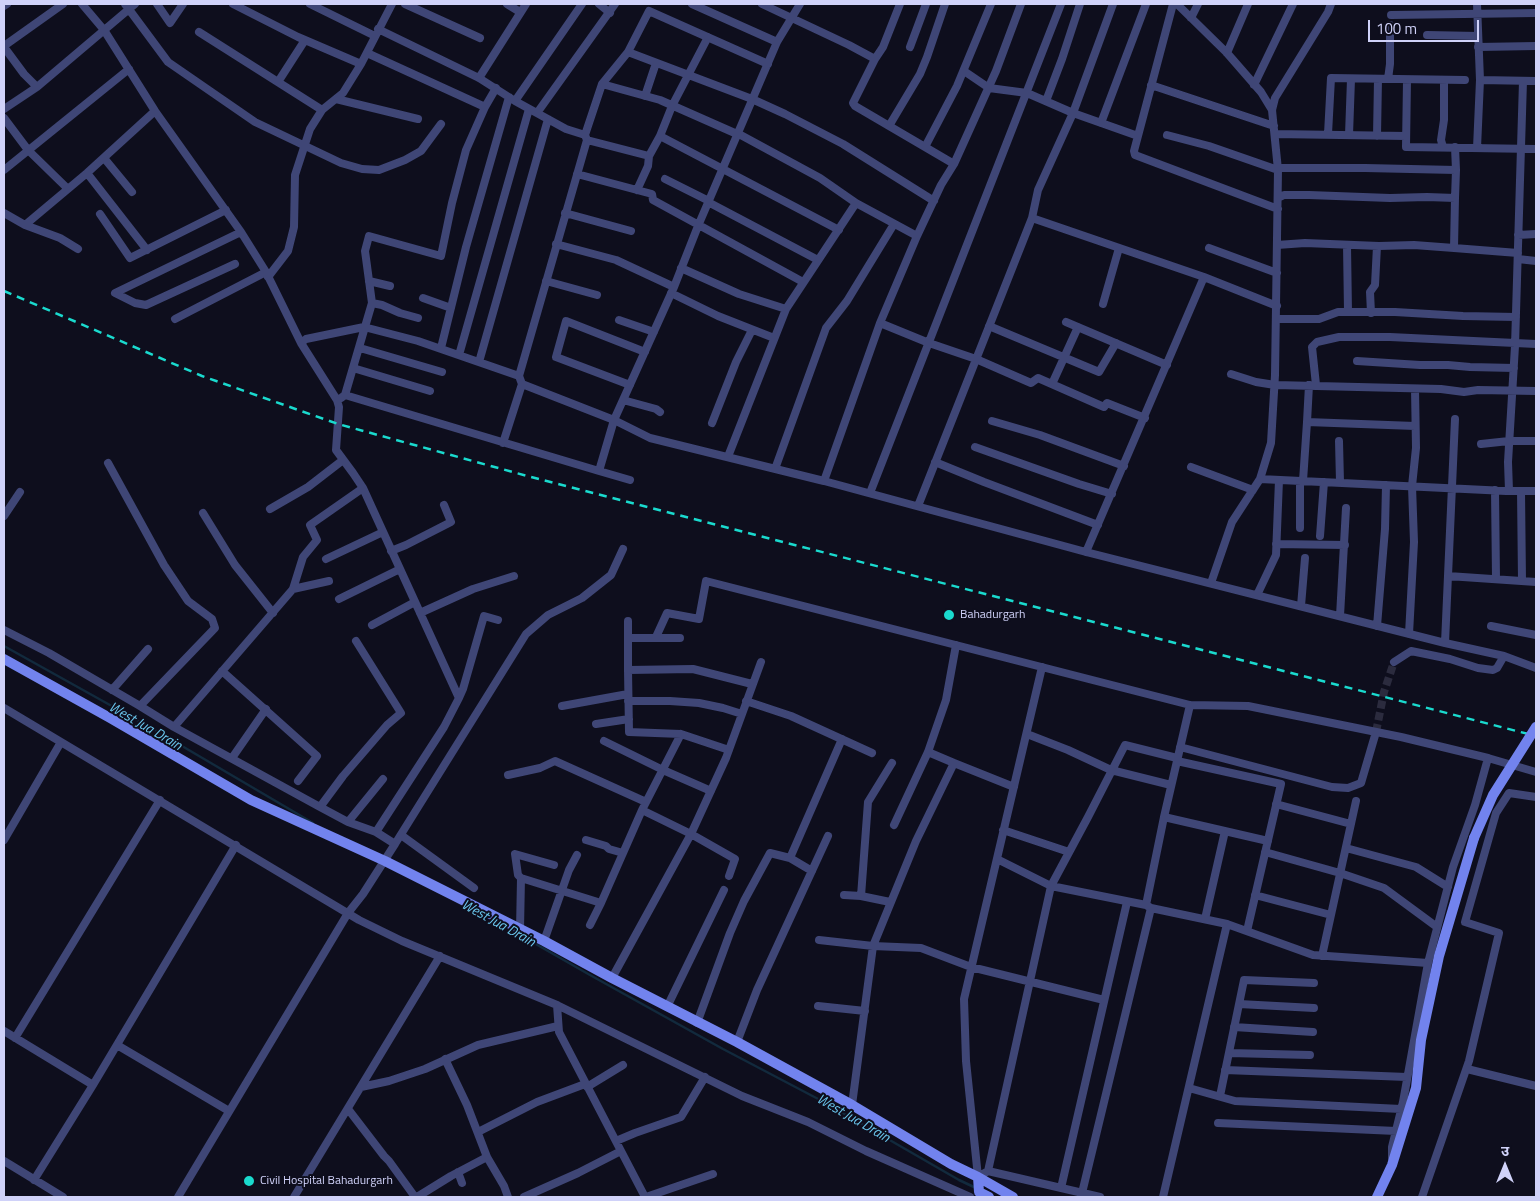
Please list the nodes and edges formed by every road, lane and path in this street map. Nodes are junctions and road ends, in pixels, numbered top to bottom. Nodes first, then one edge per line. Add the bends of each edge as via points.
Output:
1 (7, 4) edge
2 (63, 4) edge
3 (82, 4) edge
4 (157, 4) edge
5 (183, 4) edge
6 (233, 4) edge
7 (310, 4) edge
8 (390, 4) edge
9 (405, 4) edge
10 (507, 4) edge
11 (526, 4) edge
12 (599, 4) edge
13 (615, 4) edge
14 (692, 4) edge
15 (762, 4) edge
16 (800, 4) edge
17 (900, 4) edge
18 (926, 4) edge
19 (945, 4) edge
20 (991, 4) edge
21 (1021, 4) edge
22 (1061, 4) edge
23 (1080, 4) edge
24 (1114, 4) edge
25 (1146, 4) edge
26 (1172, 4) edge
27 (1177, 4) edge
28 (1198, 4) edge
29 (1248, 4) edge
30 (1293, 4) edge
31 (1331, 4) edge
32 (1477, 4) edge
33 (577, 5) edge
34 (4, 6) edge
35 (130, 6) edge
36 (520, 12) junction
37 (610, 13) junction
38 (1477, 13) junction
39 (1536, 13) edge
40 (1391, 15) dead end
41 (793, 18) junction
42 (1191, 18) junction
43 (1390, 25) dead end
44 (104, 30) junction
45 (199, 32) dead end
46 (376, 33) junction
47 (1428, 35) dead end
48 (1478, 36) junction
49 (708, 37) junction
50 (480, 38) dead end
51 (305, 40) junction
52 (777, 42) junction
53 (1478, 46) junction
54 (1536, 46) edge
55 (4, 47) edge
56 (910, 47) dead end
57 (628, 52) junction
58 (367, 53) junction
59 (1227, 53) junction
60 (875, 59) junction
61 (656, 63) junction
62 (361, 64) junction
63 (768, 64) junction
64 (129, 69) junction
65 (964, 71) junction
66 (688, 75) junction
67 (479, 78) junction
68 (1351, 79) junction
69 (1378, 79) junction
70 (1388, 80) junction
71 (1408, 80) junction
72 (1444, 80) junction
73 (1465, 80) dead end
74 (1480, 80) junction
75 (1523, 81) junction
76 (1536, 81) edge
77 (278, 82) junction
78 (602, 84) junction
79 (1151, 85) junction
80 (1254, 85) junction
81 (36, 87) junction
82 (496, 88) junction
83 (989, 88) junction
84 (1027, 93) junction
85 (645, 96) junction
86 (336, 98) junction
87 (512, 99) junction
88 (752, 99) junction
89 (1046, 101) junction
90 (672, 106) junction
91 (485, 107) junction
92 (4, 109) edge
93 (529, 109) junction
94 (322, 110) junction
95 (1272, 110) junction
96 (155, 111) junction
97 (537, 113) junction
98 (1073, 113) junction
99 (4, 118) edge
100 (418, 119) dead end
101 (548, 119) junction
102 (1101, 123) junction
103 (441, 124) dead end
104 (889, 126) junction
105 (1274, 130) junction
106 (737, 134) junction
107 (1328, 134) junction
108 (1167, 135) dead end
109 (1349, 135) junction
110 (660, 136) junction
111 (1138, 136) junction
112 (1377, 136) junction
113 (1406, 136) junction
114 (586, 137) junction
115 (305, 146) junction
116 (925, 147) junction
117 (1443, 147) junction
118 (1455, 147) junction
119 (1477, 148) junction
120 (1521, 149) junction
121 (28, 150) junction
122 (1536, 150) edge
123 (649, 156) junction
124 (104, 158) junction
125 (954, 164) junction
126 (4, 168) edge
127 (723, 168) junction
128 (1278, 169) junction
129 (1456, 170) junction
130 (87, 173) junction
131 (576, 174) junction
132 (665, 179) dead end
133 (68, 189) junction
134 (637, 190) junction
135 (132, 192) dead end
136 (1278, 198) junction
137 (1455, 198) junction
138 (709, 201) junction
139 (934, 201) junction
140 (856, 203) junction
141 (1278, 209) junction
142 (226, 210) junction
143 (4, 213) edge
144 (565, 213) junction
145 (100, 214) dead end
146 (1032, 218) junction
147 (894, 224) junction
148 (25, 225) junction
149 (698, 226) junction
150 (839, 230) junction
151 (631, 231) dead end
152 (240, 232) junction
153 (1536, 234) edge
154 (1518, 235) junction
155 (917, 236) junction
156 (556, 244) junction
157 (1277, 245) junction
158 (1347, 245) junction
159 (1377, 246) junction
160 (1119, 248) junction
161 (1209, 248) dead end
162 (1454, 248) junction
163 (78, 249) dead end
164 (147, 250) junction
165 (1518, 256) junction
166 (818, 260) junction
167 (1536, 261) edge
168 (235, 264) dead end
169 (681, 268) junction
170 (1277, 273) junction
171 (267, 274) junction
172 (1204, 277) junction
173 (546, 281) junction
174 (369, 282) junction
175 (803, 282) junction
176 (390, 286) dead end
177 (672, 290) junction
178 (598, 295) dead end
179 (423, 298) dead end
180 (372, 303) junction
181 (1102, 304) dead end
182 (1277, 306) junction
183 (451, 308) junction
184 (786, 309) junction
185 (1348, 312) junction
186 (1370, 313) junction
187 (1516, 316) junction
188 (418, 318) dead end
189 (176, 319) dead end
190 (1277, 319) junction
191 (619, 320) dead end
192 (1066, 322) dead end
193 (880, 323) junction
194 (989, 326) junction
195 (1078, 327) junction
196 (364, 328) junction
197 (752, 330) junction
198 (654, 332) junction
199 (774, 338) junction
200 (301, 343) junction
201 (929, 343) junction
202 (1116, 343) junction
203 (1515, 343) junction
204 (1536, 344) edge
205 (360, 348) junction
206 (441, 348) junction
207 (645, 352) junction
208 (459, 355) junction
209 (1065, 357) junction
210 (976, 359) junction
211 (1357, 361) dead end
212 (479, 362) junction
213 (1167, 365) junction
214 (353, 368) junction
215 (1514, 368) junction
216 (442, 372) dead end
217 (1231, 374) dead end
218 (520, 380) junction
219 (1052, 384) junction
220 (630, 385) junction
221 (1274, 385) junction
222 (1312, 385) junction
223 (1415, 388) junction
224 (1513, 390) junction
225 (430, 391) dead end
226 (1536, 391) edge
227 (345, 395) junction
228 (337, 400) junction
229 (623, 400) junction
230 (660, 412) dead end
231 (1145, 418) junction
232 (1455, 419) dead end
233 (614, 420) junction
234 (992, 421) dead end
235 (712, 422) dead end
236 (1306, 422) junction
237 (1416, 426) junction
238 (1339, 441) dead end
239 (1509, 441) junction
240 (1536, 441) edge
241 (503, 443) junction
242 (1481, 444) dead end
243 (975, 447) dead end
244 (728, 454) dead end
245 (343, 460) junction
246 (935, 462) junction
247 (108, 463) dead end
248 (1124, 466) junction
249 (1191, 466) dead end
250 (775, 469) junction
251 (599, 471) junction
252 (1260, 479) junction
253 (630, 480) dead end
254 (824, 480) junction
255 (1279, 480) junction
256 (1301, 481) junction
257 (1324, 482) junction
258 (1340, 482) junction
259 (1386, 485) junction
260 (1412, 486) junction
261 (363, 488) junction
262 (1452, 488) junction
263 (1253, 490) junction
264 (1495, 490) junction
265 (1509, 491) junction
266 (1521, 491) junction
267 (1536, 491) edge
268 (20, 492) dead end
269 (870, 493) junction
270 (1112, 494) junction
271 (444, 505) dead end
272 (918, 506) junction
273 (1346, 508) dead end
274 (270, 509) dead end
275 (204, 513) dead end
276 (4, 516) edge
277 (1098, 524) junction
278 (1300, 528) dead end
279 (383, 532) junction
280 (1320, 536) dead end
281 (1276, 544) junction
282 (1344, 546) junction
283 (623, 549) dead end
284 (391, 551) junction
285 (1086, 552) junction
286 (1306, 558) dead end
287 (326, 559) dead end
288 (400, 569) junction
289 (514, 576) dead end
290 (1448, 576) junction
291 (1496, 579) junction
292 (329, 581) dead end
293 (1522, 581) junction
294 (1536, 582) edge
295 (1211, 584) junction
296 (293, 589) junction
297 (1257, 595) junction
298 (338, 599) dead end
299 (415, 602) junction
300 (1301, 606) junction
301 (273, 613) junction
302 (420, 613) junction
303 (1340, 616) junction
304 (498, 620) dead end
305 (628, 621) dead end
306 (372, 625) dead end
307 (1378, 626) junction
308 (1491, 626) dead end
309 (4, 630) edge
310 (1410, 634) junction
311 (1536, 635) edge
312 (656, 636) junction
313 (629, 638) junction
314 (680, 638) dead end
315 (356, 641) dead end
316 (1445, 643) junction
317 (956, 645) junction
318 (148, 649) dead end
319 (1504, 656) junction
320 (4, 659) edge
321 (760, 662) dead end
322 (1394, 662) dead end
323 (1042, 667) junction
324 (1536, 668) edge
325 (628, 670) junction
326 (222, 671) junction
327 (752, 684) junction
328 (112, 690) junction
329 (628, 697) junction
330 (459, 698) junction
331 (746, 701) junction
332 (1190, 705) junction
333 (140, 706) junction
334 (562, 706) dead end
335 (4, 708) edge
336 (266, 709) junction
337 (742, 714) junction
338 (629, 719) junction
339 (596, 724) dead end
340 (174, 726) junction
341 (1536, 727) edge
342 (1376, 732) junction
343 (681, 734) junction
344 (1027, 734) junction
345 (842, 739) junction
346 (604, 741) dead end
347 (61, 742) junction
348 (1180, 747) junction
349 (729, 750) junction
350 (928, 752) junction
351 (872, 753) dead end
352 (232, 758) junction
353 (1488, 758) junction
354 (1177, 760) junction
355 (954, 763) junction
356 (892, 764) dead end
357 (1512, 765) junction
358 (663, 770) junction
359 (1111, 770) junction
360 (1536, 772) edge
361 (508, 775) dead end
362 (383, 779) dead end
363 (298, 781) dead end
364 (1172, 785) junction
365 (1014, 787) junction
366 (711, 791) junction
367 (1536, 797) edge
368 (160, 800) junction
369 (646, 802) junction
370 (1356, 802) dead end
371 (1276, 804) junction
372 (320, 807) junction
373 (642, 810) junction
374 (1164, 817) junction
375 (348, 822) junction
376 (1351, 824) junction
377 (894, 825) dead end
378 (1003, 830) junction
379 (1225, 831) junction
380 (376, 832) junction
381 (691, 834) junction
382 (401, 835) junction
383 (828, 836) dead end
384 (4, 840) edge
385 (586, 840) dead end
386 (1268, 841) junction
387 (395, 844) junction
388 (236, 845) junction
389 (1346, 848) junction
390 (1069, 852) junction
391 (1265, 852) junction
392 (623, 853) junction
393 (577, 855) dead end
394 (790, 858) junction
395 (996, 859) junction
396 (385, 861) junction
397 (554, 865) dead end
398 (812, 871) junction
399 (1340, 873) junction
400 (729, 876) dead end
401 (521, 878) junction
402 (1051, 886) junction
403 (1448, 886) junction
404 (474, 888) dead end
405 (724, 890) dead end
406 (562, 891) junction
407 (844, 895) dead end
408 (1255, 895) junction
409 (861, 896) junction
410 (890, 902) junction
411 (1127, 902) junction
412 (601, 903) junction
413 (1149, 906) junction
414 (348, 912) junction
415 (1331, 915) junction
416 (1205, 920) junction
417 (1227, 924) junction
418 (590, 925) dead end
419 (1437, 927) junction
420 (520, 930) junction
421 (1247, 932) junction
422 (544, 940) junction
423 (819, 940) dead end
424 (873, 946) junction
425 (440, 956) junction
426 (1322, 956) junction
427 (1428, 963) junction
428 (971, 967) junction
429 (612, 978) junction
430 (1029, 982) junction
431 (1314, 983) dead end
432 (1104, 1000) junction
433 (1239, 1004) junction
434 (557, 1005) junction
435 (818, 1006) dead end
436 (667, 1008) junction
437 (1314, 1008) dead end
438 (865, 1011) junction
439 (697, 1023) junction
440 (558, 1026) junction
441 (1234, 1027) junction
442 (4, 1031) edge
443 (1313, 1032) dead end
444 (15, 1038) junction
445 (737, 1042) junction
446 (117, 1045) junction
447 (1229, 1053) junction
448 (1310, 1055) dead end
449 (445, 1059) junction
450 (623, 1066) dead end
451 (1467, 1069) junction
452 (1225, 1070) junction
453 (705, 1077) junction
454 (1407, 1077) junction
455 (93, 1085) junction
456 (586, 1085) junction
457 (1536, 1086) edge
458 (361, 1087) junction
459 (1189, 1088) junction
460 (1220, 1096) junction
461 (852, 1105) junction
462 (348, 1109) junction
463 (1401, 1109) junction
464 (229, 1111) junction
465 (1218, 1123) dead end
466 (1396, 1131) junction
467 (478, 1132) junction
468 (616, 1141) junction
469 (621, 1151) junction
470 (487, 1157) junction
471 (4, 1161) edge
472 (1392, 1165) junction
473 (988, 1170) junction
474 (458, 1172) junction
475 (713, 1174) dead end
476 (978, 1177) junction
477 (34, 1180) junction
478 (462, 1183) dead end
479 (1061, 1188) junction
480 (1082, 1193) junction
481 (976, 1196) edge
482 (63, 1197) edge
483 (178, 1197) edge
484 (294, 1197) edge
485 (416, 1197) edge
486 (508, 1197) edge
487 (524, 1197) edge
488 (644, 1197) edge
489 (989, 1197) edge
490 (1013, 1197) edge
491 (1100, 1197) edge
492 (1163, 1197) edge
493 (1377, 1197) edge
494 (1422, 1197) edge

1 - 34 street
2 - 55 street
3 - 44 street
4 - 5 street via 170,23
6 - 51 street
7 - 46 street
8 - 46 street
9 - 50 street
10 - 36 street
11 - 36 street
12 - 37 street
13 - 37 street
14 - 52 street
15 - 41 street
16 - 41 street
17 - 60 street
18 - 56 street
19 - 104 street via 928,57
20 - 65 street
21 - 83 street
22 - 84 street
23 - 89 street
24 - 98 street
25 - 102 street
26 - 79 street
27 - 42 street
28 - 42 street
29 - 59 street
30 - 80 street
31 - 95 street
32 - 38 street
33 - 87 street
35 - 44 street
35 - 115 street via 168,62 256,122
36 - 67 street
37 - 97 street
38 - 39 street
38 - 40 street
38 - 48 street
41 - 52 street
41 - 60 street
42 - 59 street
43 - 70 street
44 - 64 street
44 - 81 street
45 - 77 street
46 - 58 street
46 - 67 street
47 - 48 street
48 - 53 street
49 - 57 street via 649,11
49 - 63 street
49 - 66 street
51 - 62 street
51 - 77 street
52 - 63 street
53 - 54 street
53 - 74 street
55 - 81 street
57 - 61 street
57 - 78 street
58 - 62 street
58 - 91 street
59 - 80 street
60 - 104 street via 853,103
61 - 66 street
61 - 85 street
62 - 86 street via 343,93
63 - 88 street
64 - 96 street
64 - 121 street
65 - 83 street
65 - 116 street
66 - 88 street
66 - 90 street
67 - 82 street
68 - 69 street
68 - 107 street via 1331,78
68 - 109 street
69 - 70 street
69 - 112 street
70 - 71 street
71 - 72 street
71 - 113 street
72 - 73 street
72 - 117 street
74 - 75 street
74 - 119 street
75 - 76 street
75 - 120 street
77 - 94 street
78 - 85 street
78 - 114 street
79 - 105 street
79 - 111 street
80 - 95 street
81 - 92 street
82 - 87 street
82 - 91 street
83 - 84 street
83 - 125 street
84 - 89 street
84 - 201 street
85 - 90 street
86 - 94 street
86 - 100 street
87 - 93 street
87 - 183 street via 466,247
88 - 106 street
88 - 139 street via 843,144
89 - 98 street
90 - 106 street
90 - 110 street
91 - 174 street via 466,150 441,256 369,236 365,251
93 - 97 street
93 - 208 street
94 - 115 street via 310,129
95 - 105 street
96 - 124 street
96 - 142 street
97 - 101 street
98 - 102 street
98 - 146 street via 1038,190
99 - 121 street
101 - 114 street
101 - 212 street
102 - 111 street
103 - 115 street via 422,151 379,170 362,169
104 - 116 street
105 - 107 street
105 - 128 street
106 - 127 street
106 - 140 street via 820,178
107 - 109 street
108 - 128 street
109 - 112 street
110 - 123 street
110 - 127 street
111 - 141 street via 1135,155
112 - 113 street
113 - 117 street via 1406,147
114 - 123 street
114 - 131 street
115 - 171 street via 295,175 294,227 288,251
116 - 125 street
117 - 118 street
118 - 119 street
118 - 129 street
119 - 120 street
120 - 122 street
120 - 154 street
121 - 126 street
121 - 133 street
123 - 134 street
124 - 130 street
124 - 135 street
125 - 139 street
127 - 138 street
127 - 150 street
128 - 129 street
128 - 136 street
129 - 137 street
130 - 133 street
130 - 164 street
131 - 134 street
131 - 144 street
132 - 138 street
133 - 148 street
134 - 149 street via 652,194 653,200
136 - 137 street via 1284,195
136 - 141 street
137 - 162 street
138 - 149 street
138 - 166 street
139 - 155 street
140 - 147 street
140 - 150 street
141 - 157 street
142 - 152 street
142 - 164 street
143 - 148 street
144 - 151 street
144 - 156 street
145 - 164 street via 130,258
146 - 160 street
146 - 194 street
147 - 155 street
147 - 250 street via 848,301 826,328
148 - 163 street via 60,238
149 - 169 street
149 - 175 street
150 - 166 street
152 - 168 street via 114,293 146,305
152 - 171 street
153 - 154 street
154 - 165 street
155 - 193 street
156 - 173 street
156 - 177 street via 616,260
157 - 158 street
157 - 170 street
158 - 159 street
158 - 185 street
159 - 162 street
159 - 186 street
160 - 172 street
160 - 181 street
161 - 170 street
162 - 165 street
165 - 167 street
165 - 187 street
166 - 175 street
169 - 177 street
169 - 184 street via 739,294
170 - 182 street
171 - 189 street
171 - 200 street
172 - 182 street
172 - 213 street
173 - 178 street
173 - 218 street
174 - 176 street
174 - 180 street
175 - 184 street
177 - 197 street via 718,316
177 - 198 street
179 - 183 street
180 - 188 street
180 - 196 street
182 - 190 street
183 - 206 street
184 - 199 street
185 - 186 street
185 - 190 street via 1319,319
186 - 187 street
187 - 203 street
190 - 221 street
191 - 198 street
192 - 195 street
193 - 201 street
193 - 254 street
194 - 209 street
194 - 210 street
195 - 202 street
195 - 209 street
196 - 200 street via 306,339
196 - 205 street
196 - 206 street
197 - 199 street
197 - 235 street
198 - 207 street
199 - 244 street
200 - 228 street
201 - 210 street
201 - 269 street
202 - 209 street via 1099,372
202 - 213 street
203 - 204 street
203 - 215 street
203 - 222 street via 1371,337 1317,342 1312,347
205 - 214 street
205 - 216 street
206 - 208 street
207 - 220 street
207 - 220 street via 566,321 556,357
208 - 212 street
209 - 219 street
210 - 219 street via 1031,383 1038,378
210 - 246 street
211 - 215 street
212 - 218 street
213 - 231 street
214 - 225 street
214 - 227 street
215 - 224 street
217 - 221 street
218 - 233 street
218 - 241 street
219 - 231 street via 1104,407 1107,403
220 - 229 street
221 - 222 street
221 - 252 street via 1271,443
222 - 223 street
222 - 236 street
223 - 224 street via 1464,392
223 - 237 street
224 - 226 street
224 - 239 street
227 - 228 street
227 - 241 street
228 - 245 street via 336,450
229 - 230 street via 656,408
229 - 233 street
231 - 248 street
232 - 262 street
233 - 250 street via 650,438
233 - 251 street
234 - 248 street
236 - 237 street
236 - 256 street
237 - 260 street
238 - 258 street
239 - 240 street
239 - 242 street
239 - 265 street
241 - 251 street
243 - 270 street
245 - 261 street
245 - 274 street via 308,487
246 - 272 street
246 - 277 street
247 - 333 street via 164,565 188,601 212,619 215,628
248 - 270 street
249 - 263 street
250 - 254 street
251 - 253 street
252 - 255 street
252 - 263 street
254 - 269 street
255 - 256 street
255 - 281 street
256 - 257 street
256 - 278 street
257 - 258 street
257 - 280 street
258 - 259 street
259 - 260 street
259 - 307 street
260 - 262 street
260 - 310 street via 1414,542
261 - 279 street
261 - 296 street via 310,525 317,540 303,557
262 - 264 street
262 - 290 street
263 - 295 street via 1232,522
264 - 265 street
264 - 291 street
265 - 266 street
266 - 267 street
266 - 293 street
268 - 276 street
269 - 272 street
270 - 277 street
271 - 284 street via 451,522
272 - 285 street
273 - 282 street
275 - 301 street via 235,565
277 - 285 street
279 - 284 street
279 - 287 street
281 - 282 street
281 - 297 street via 1276,555
282 - 303 street
283 - 382 street via 611,575 582,598 548,615 526,634
284 - 288 street
285 - 295 street
286 - 300 street
288 - 298 street
288 - 299 street
289 - 302 street via 474,589
290 - 291 street
290 - 316 street
291 - 293 street
292 - 296 street
293 - 294 street
295 - 297 street
296 - 301 street
297 - 300 street
299 - 302 street
299 - 306 street
300 - 303 street
301 - 326 street
302 - 330 street
303 - 307 street
304 - 330 street via 484,616
305 - 313 street
307 - 310 street
308 - 311 street
309 - 328 street
310 - 316 street
312 - 313 street
312 - 314 street
312 - 317 street via 667,613 699,619 706,581
313 - 325 street
315 - 372 street via 401,712 343,776
316 - 319 street
317 - 323 street
317 - 350 street via 946,700
318 - 328 street
319 - 322 street via 1493,670 1411,651
319 - 324 street
320 - 396 main road via 251,800
321 - 327 street
323 - 332 street
323 - 344 street
325 - 327 street via 693,669
325 - 329 street
326 - 336 street
326 - 340 street
327 - 331 street
328 - 333 street
329 - 334 street
329 - 337 street via 699,703
329 - 338 street
330 - 380 street
331 - 337 street
331 - 345 street via 792,716
332 - 342 street via 1248,706
332 - 348 street
333 - 340 street
335 - 347 street
336 - 352 street
336 - 363 street via 317,756
337 - 349 street
338 - 339 street
338 - 343 street via 629,732
340 - 352 street
341 - 357 main road, bridge
342 - 348 street via 1361,783 1348,788 1332,787
342 - 353 street
343 - 349 street
343 - 358 street
344 - 359 street
344 - 365 street
345 - 351 street
345 - 394 street
346 - 358 street
347 - 368 street
347 - 384 street
348 - 354 street
349 - 366 street
350 - 355 street
350 - 377 street
352 - 372 street
353 - 357 street
353 - 403 street
354 - 359 street via 1125,745
354 - 364 street
354 - 371 street via 1280,784
355 - 365 street
355 - 410 street
356 - 409 street via 868,802
357 - 360 street
357 - 472 main road, bridge via 1493,795 1474,838 1439,956 1421,1040 1416,1088
358 - 366 street
358 - 369 street
359 - 364 street
359 - 390 street
361 - 369 street via 555,761
362 - 375 street
364 - 374 street
365 - 378 street
366 - 381 street
367 - 451 street via 1509,793 1496,813 1465,922 1499,933
368 - 388 street
368 - 444 street
369 - 373 street
370 - 376 street
371 - 376 street
371 - 386 street
372 - 375 street
373 - 381 street
373 - 392 street
374 - 379 street
374 - 413 street
375 - 380 street
376 - 389 street
378 - 390 street
378 - 395 street
379 - 386 street
379 - 416 street
380 - 387 street
381 - 400 street via 735,859
381 - 429 street
382 - 387 street
382 - 404 street
383 - 398 street
385 - 392 street
386 - 391 street
387 - 396 street
388 - 414 street
388 - 446 street
389 - 399 street
389 - 403 street via 1416,867
390 - 402 street
391 - 399 street
391 - 408 street
392 - 412 street
393 - 406 street
394 - 398 street
394 - 439 street via 770,853 760,870 726,941
395 - 402 street
395 - 428 street
396 - 414 street
396 - 420 main road
397 - 401 street via 515,854
398 - 445 street via 757,990
399 - 415 street
399 - 419 street via 1384,888
401 - 406 street
401 - 420 street
402 - 411 street
402 - 430 street
403 - 419 street
405 - 436 street
406 - 412 street
406 - 422 street
407 - 409 street
408 - 415 street
408 - 421 street
409 - 410 street
410 - 424 street
411 - 413 street
411 - 432 street
412 - 418 street
413 - 416 street
413 - 480 street
414 - 425 street
414 - 464 street
415 - 426 street
416 - 417 street
417 - 421 street
417 - 459 street
419 - 427 street
420 - 422 main road
421 - 426 street
422 - 429 main road
423 - 424 street
424 - 428 street via 921,948
424 - 438 street
425 - 434 street
425 - 458 street
426 - 427 street
427 - 454 street
428 - 430 street
428 - 476 street via 964,998 966,1061
429 - 436 main road
430 - 432 street
430 - 473 street
431 - 433 street via 1244,980
432 - 479 street
433 - 437 street
433 - 441 street
434 - 440 street
434 - 453 street
435 - 438 street
436 - 439 main road
438 - 461 street
439 - 445 main road
440 - 449 street via 478,1045
440 - 456 street
441 - 443 street
441 - 447 street
442 - 444 street
444 - 455 street
445 - 461 main road
446 - 455 street
446 - 464 street
447 - 448 street
447 - 452 street
449 - 458 street via 389,1081
449 - 467 street
450 - 456 street
451 - 457 street
451 - 494 street
452 - 454 street
452 - 460 street
453 - 468 street via 680,1117
453 - 481 street via 866,1151
454 - 463 street
455 - 477 street
456 - 467 street via 537,1102
456 - 468 street
458 - 462 street
459 - 460 street
459 - 492 street
460 - 463 street via 1235,1100
461 - 476 main road
462 - 484 street
462 - 485 street
463 - 466 street
464 - 483 street
465 - 466 street
466 - 472 street
467 - 470 street
468 - 469 street
469 - 487 street
469 - 488 street
470 - 474 street
470 - 486 street
471 - 477 street
472 - 493 main road
473 - 476 street
473 - 479 street
474 - 478 street
474 - 485 street
475 - 488 street
476 - 481 main road
476 - 490 main road
477 - 482 street
479 - 480 street
480 - 491 street
481 - 489 main road

